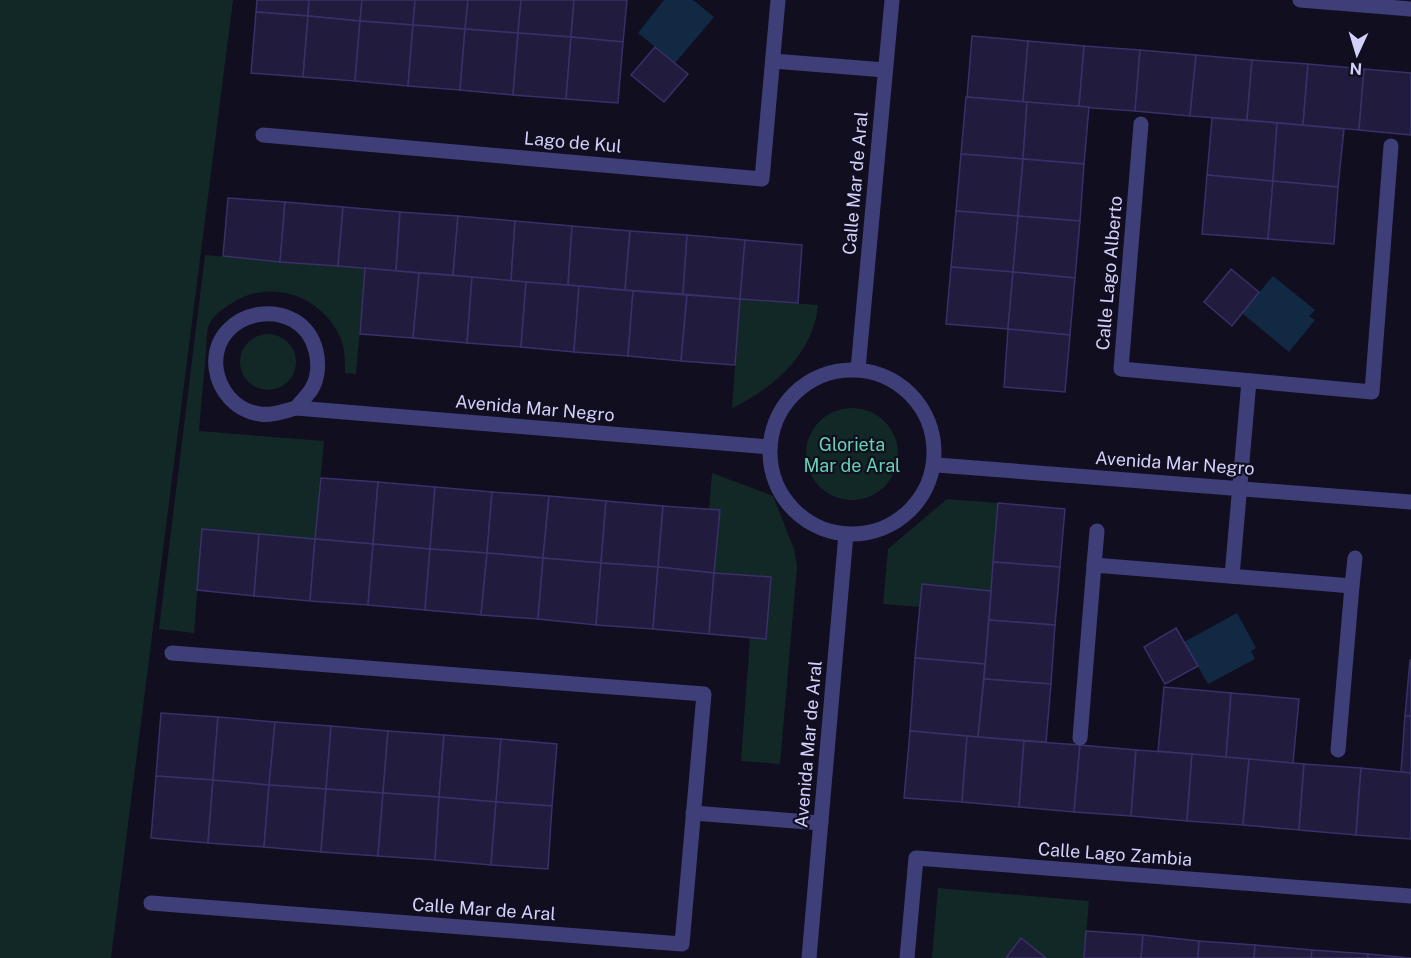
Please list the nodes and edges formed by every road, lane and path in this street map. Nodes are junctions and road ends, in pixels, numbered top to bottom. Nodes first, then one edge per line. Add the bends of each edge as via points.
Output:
1 (778, 0) edge
2 (892, 0) edge
3 (1300, 0) edge
4 (1411, 9) edge
5 (773, 61) junction
6 (885, 70) junction
7 (1141, 124) dead end
8 (263, 135) dead end
9 (1392, 146) dead end
10 (858, 369) junction
11 (1249, 381) junction
12 (296, 408) junction
13 (770, 447) junction
14 (937, 465) junction
15 (1241, 488) junction
16 (1411, 502) edge
17 (1097, 531) dead end
18 (846, 534) junction
19 (1355, 558) dead end
20 (1094, 565) junction
21 (1232, 576) junction
22 (1352, 586) junction
23 (172, 653) dead end
24 (1080, 738) dead end
25 (1338, 750) dead end
26 (693, 813) junction
27 (821, 823) junction
28 (1411, 896) edge
29 (152, 903) dead end
30 (809, 958) edge
31 (907, 958) edge

1 - 5 street, Lago de Kul
2 - 6 street, Calle Mar de Aral
3 - 4 street
5 - 6 street
5 - 8 street, Lago de Kul via 762,179
6 - 10 street, Calle Mar de Aral
7 - 11 street, Calle Lago Alberto via 1121,369
9 - 11 street, Calle Lago Alberto via 1372,392
10 - 13 street via 825,374 796,390 777,417
10 - 14 street via 884,375 907,390 924,410 934,434
11 - 15 street
12 - 12 street via 312,389 317,374 315,345 307,331 288,318 266,312 237,322 219,345 217,376 223,390 245,410 260,414
12 - 13 street, Avenida Mar Negro
13 - 18 street via 772,474 782,498 800,516 822,529
14 - 15 street, Avenida Mar Negro
14 - 18 street via 915,506 895,523 873,532
15 - 16 street, Avenida Mar Negro
15 - 21 street
17 - 20 street
18 - 27 street, Avenida Mar de Aral
19 - 22 street
20 - 21 street
20 - 24 street
21 - 22 street
22 - 25 street
23 - 26 street, Calle Mar de Aral via 704,694
26 - 27 street
26 - 29 street, Calle Mar de Aral via 682,944
27 - 30 street, Avenida Mar de Aral
28 - 31 street, Calle Lago Zambia via 916,858

